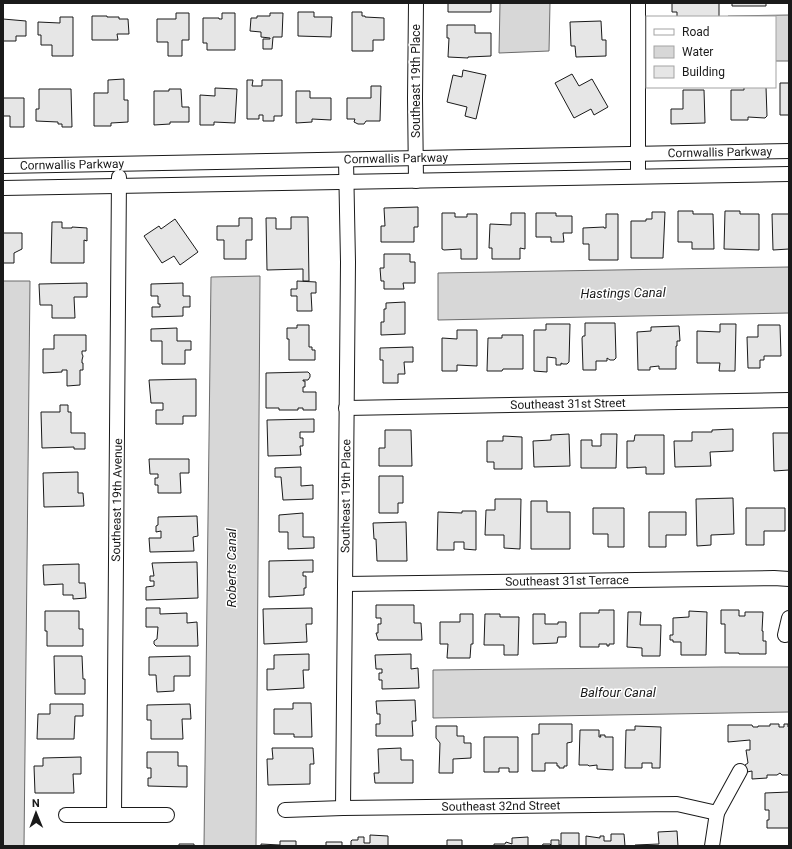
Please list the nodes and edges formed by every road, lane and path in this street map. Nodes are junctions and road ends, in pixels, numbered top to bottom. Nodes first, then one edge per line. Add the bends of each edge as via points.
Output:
1 (416, 3) edge
2 (638, 3) edge
3 (789, 151) edge
4 (638, 154) junction
5 (416, 158) junction
6 (346, 160) junction
7 (120, 165) junction
8 (3, 166) edge
9 (789, 174) edge
10 (638, 176) junction
11 (416, 181) junction
12 (346, 183) junction
13 (119, 186) junction
14 (3, 188) edge
15 (789, 400) edge
16 (346, 408) junction
17 (789, 580) edge
18 (345, 584) junction
19 (789, 618) edge
20 (785, 635) dead end
21 (740, 771) dead end
22 (343, 808) junction
23 (285, 810) dead end
24 (717, 813) junction
25 (66, 814) dead end
26 (114, 815) junction
27 (167, 815) dead end
28 (712, 846) edge

1 - 5 street, Southeast 19th Place
2 - 4 street
3 - 4 street, Cornwallis Parkway
4 - 5 street, Cornwallis Parkway
4 - 10 street
5 - 6 street, Cornwallis Parkway
5 - 11 street, Southeast 19th Place
6 - 7 street, Cornwallis Parkway
6 - 12 street, Southeast 19th Place
7 - 8 street, Cornwallis Parkway
7 - 13 street, Southeast 19th Avenue
9 - 10 street, Cornwallis Parkway
10 - 11 street, Cornwallis Parkway
11 - 12 street, Cornwallis Parkway
12 - 13 street, Cornwallis Parkway
12 - 16 street, Southeast 19th Place
13 - 14 street, Cornwallis Parkway
13 - 26 street, Southeast 19th Avenue
15 - 16 street, Southeast 31st Street
16 - 18 street, Southeast 19th Place
17 - 18 street, Southeast 31st Terrace via 774,578
18 - 22 street, Southeast 19th Place
19 - 20 street
21 - 24 street
22 - 23 street, Southeast 32nd Street
22 - 24 street, Southeast 32nd Street via 677,804
24 - 28 street
25 - 26 street
26 - 27 street

